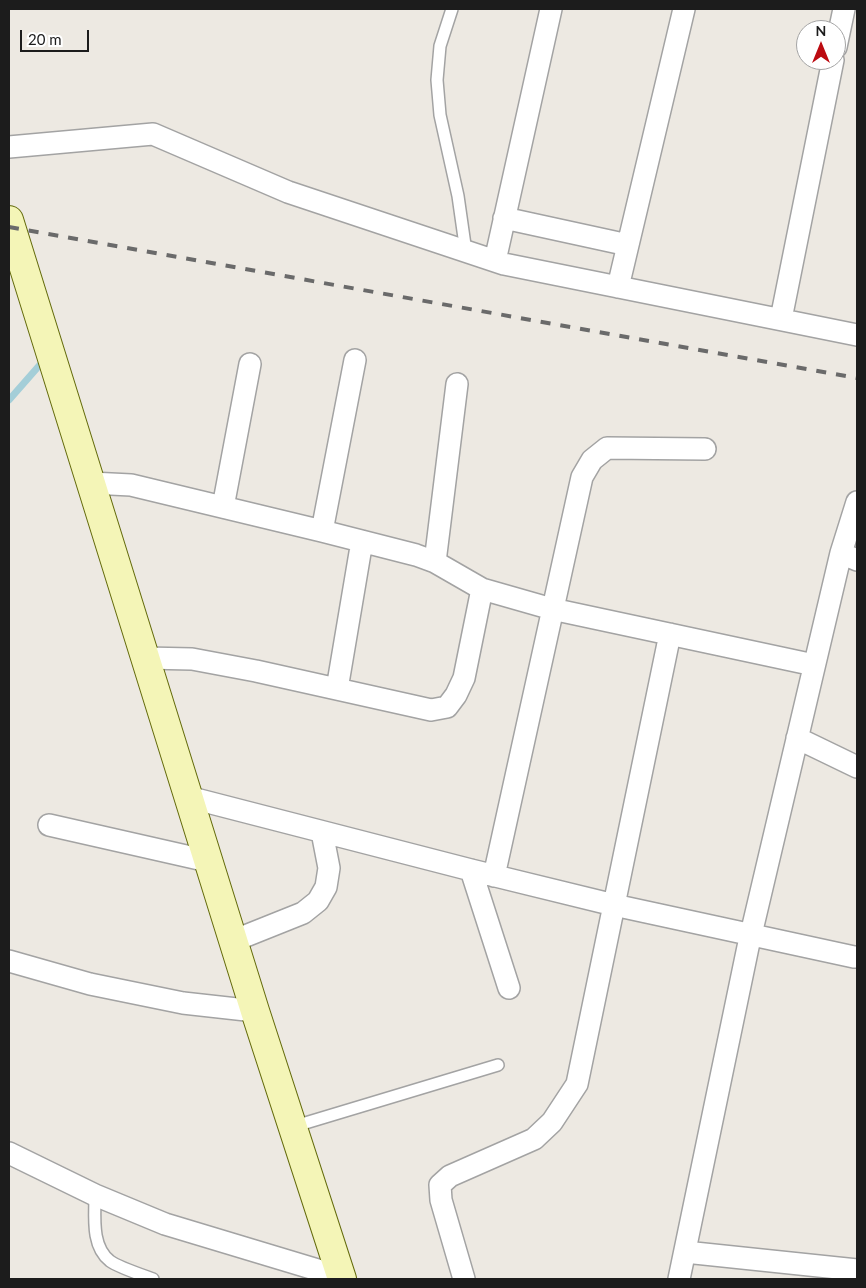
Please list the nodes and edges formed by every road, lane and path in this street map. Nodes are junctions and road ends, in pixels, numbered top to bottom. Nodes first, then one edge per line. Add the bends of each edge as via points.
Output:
1 (452, 9) edge
2 (551, 9) edge
3 (684, 9) edge
4 (831, 70) edge
5 (9, 147) edge
6 (504, 218) junction
7 (9, 220) edge
8 (628, 245) junction
9 (466, 252) junction
10 (495, 261) junction
11 (618, 287) junction
12 (781, 319) junction
13 (857, 335) edge
14 (355, 360) dead end
15 (250, 364) dead end
16 (457, 384) dead end
17 (705, 449) dead end
18 (91, 483) junction
19 (857, 502) edge
20 (223, 507) junction
21 (322, 531) junction
22 (362, 541) junction
23 (849, 556) edge
24 (435, 562) junction
25 (482, 589) junction
26 (552, 609) junction
27 (670, 634) junction
28 (145, 658) junction
29 (814, 665) junction
30 (337, 689) junction
31 (797, 738) junction
32 (857, 767) edge
33 (188, 797) junction
34 (49, 825) dead end
35 (322, 832) junction
36 (208, 861) junction
37 (471, 870) junction
38 (494, 876) junction
39 (614, 905) junction
40 (751, 934) junction
41 (233, 941) junction
42 (857, 957) edge
43 (9, 961) edge
44 (509, 988) dead end
45 (255, 1011) junction
46 (498, 1066) dead end
47 (292, 1127) junction
48 (9, 1153) edge
49 (95, 1195) junction
50 (685, 1252) junction
51 (857, 1270) edge
52 (341, 1278) edge
53 (677, 1278) edge
54 (153, 1279) edge
55 (464, 1279) edge

1 - 9 lane via 440,46 437,80 440,115 458,196
2 - 6 street
3 - 8 street
4 - 12 street
5 - 9 street via 153,134 288,192
6 - 8 street
6 - 10 street
7 - 18 main road
8 - 11 street
9 - 10 street
10 - 11 street
11 - 12 street
12 - 13 street
14 - 21 street
15 - 20 street
16 - 24 street
17 - 26 street via 607,448 592,460 582,477
18 - 20 street via 131,485
18 - 28 main road
19 - 23 street
20 - 21 street
21 - 22 street
22 - 24 street
22 - 30 street
23 - 29 street
24 - 25 street
25 - 26 street
25 - 30 street via 464,678 447,707 431,710
26 - 27 street
26 - 38 street
27 - 29 street
27 - 39 street
28 - 30 street via 192,659
28 - 33 main road
29 - 31 street
31 - 32 street
31 - 40 street
33 - 35 street
33 - 36 main road
34 - 36 street
35 - 37 street
35 - 41 street via 329,868 326,887 318,901 303,914
36 - 41 main road
37 - 38 street
37 - 44 street
38 - 39 street
39 - 40 street
39 - 55 street via 577,1084 564,1106 534,1138 450,1176 440,1185
40 - 42 street
40 - 50 street
41 - 45 main road
43 - 45 street via 90,984 183,1003
45 - 47 main road
46 - 47 lane
47 - 52 main road
48 - 49 street
49 - 52 street via 165,1224
49 - 54 lane via 96,1238 101,1252 111,1262
50 - 51 street
50 - 53 street

